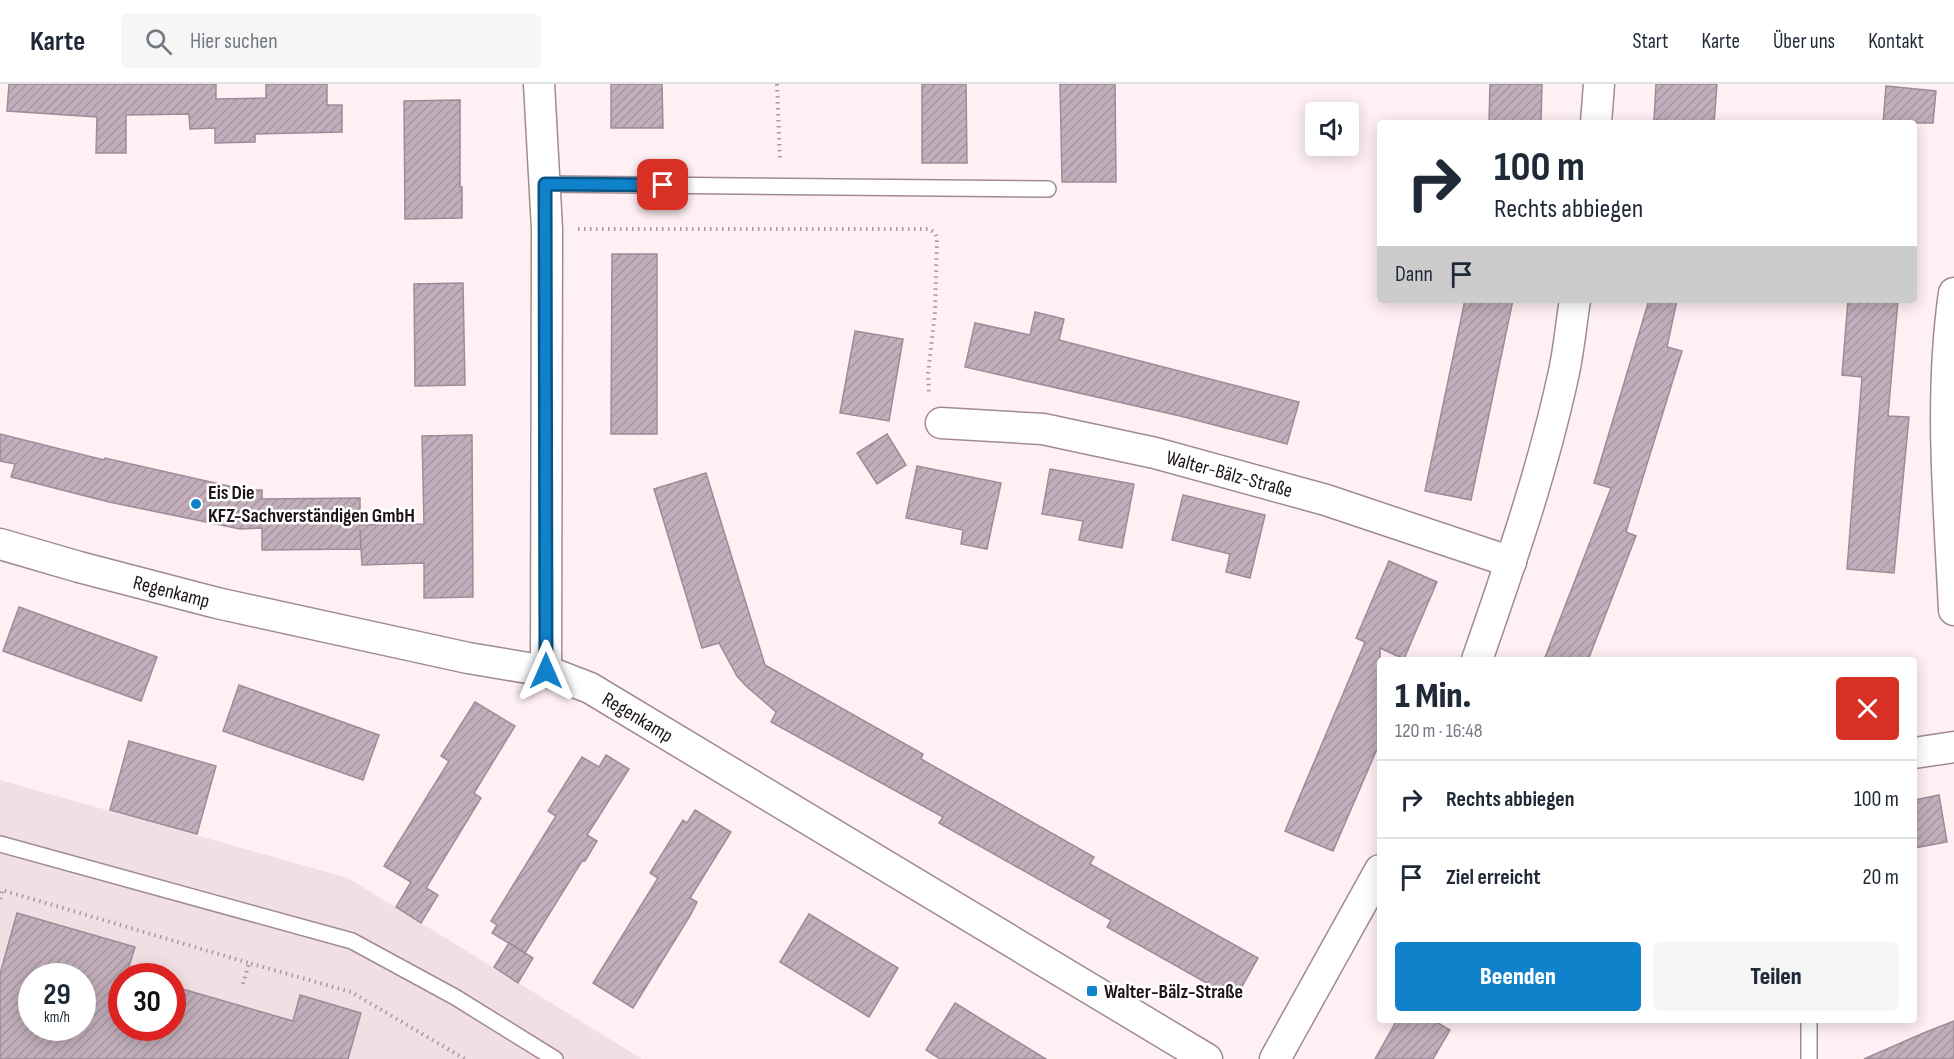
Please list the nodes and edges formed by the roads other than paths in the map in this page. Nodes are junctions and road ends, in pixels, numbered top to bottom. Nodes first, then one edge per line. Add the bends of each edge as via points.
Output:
1 (539, 84) edge
2 (1599, 84) edge
3 (1596, 120) edge
4 (545, 184) junction
5 (1048, 189) dead end
6 (1954, 293) edge
7 (1575, 303) edge
8 (941, 423) road end
9 (1951, 494) edge
10 (0, 544) edge
11 (1511, 562) junction
12 (1954, 610) edge
13 (1478, 657) edge
14 (546, 671) junction
15 (1954, 747) edge
16 (1917, 753) edge
17 (0, 844) edge
18 (1377, 875) edge
19 (1809, 1023) edge
20 (555, 1059) edge
21 (1207, 1059) edge
22 (1275, 1059) edge
23 (1809, 1059) edge

1 - 4 street
2 - 3 street
4 - 5 lane
4 - 14 street
6 - 9 street via 1948,332 1945,413
7 - 11 street via 1565,370
8 - 11 street, Walter-Bälz-Straße via 1043,429 1155,453 1326,500
9 - 12 street
10 - 14 street, Regenkamp via 217,603 468,658
11 - 13 street
14 - 21 street, Regenkamp via 590,688
15 - 16 street
17 - 20 lane via 352,941 455,997
18 - 22 street
19 - 23 lane

